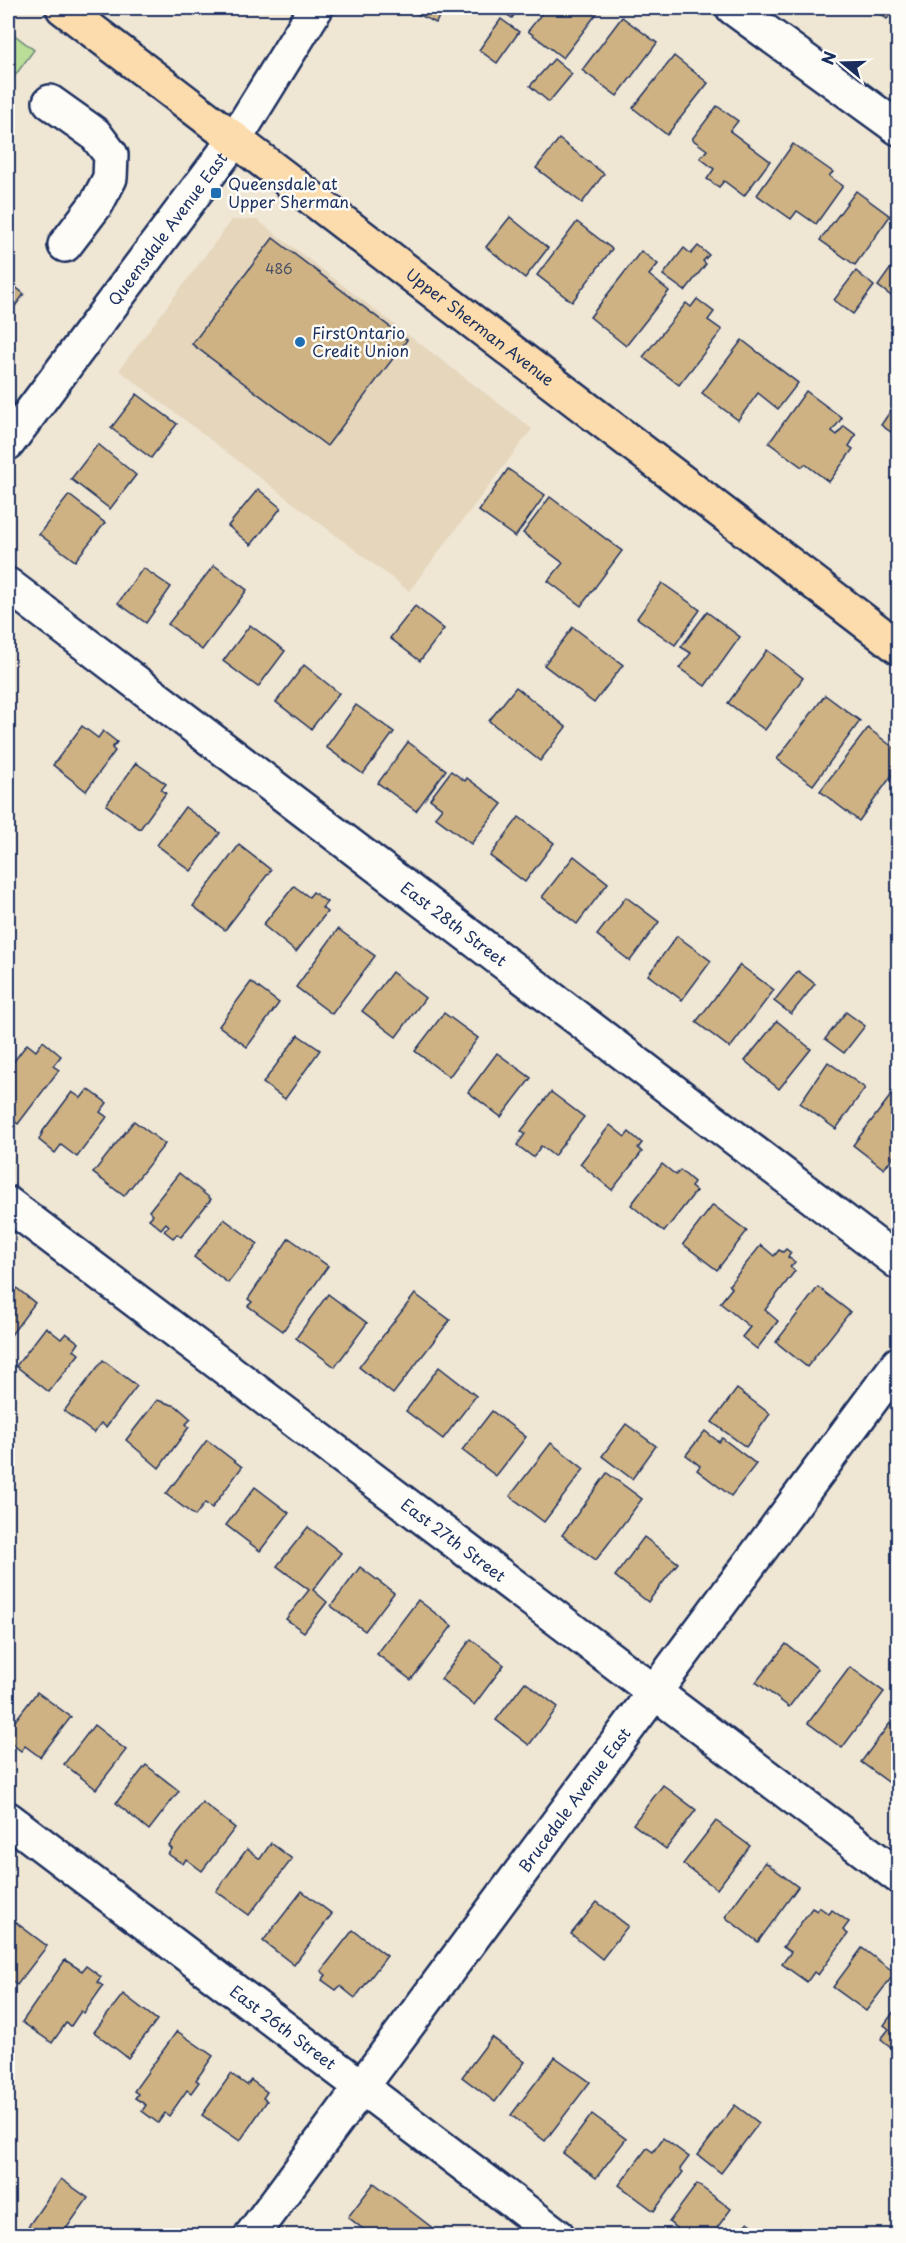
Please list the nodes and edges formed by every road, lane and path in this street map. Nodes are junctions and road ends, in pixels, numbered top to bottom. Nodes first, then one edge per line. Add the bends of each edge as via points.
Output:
1 (63, 8) edge
2 (316, 8) edge
3 (733, 8) edge
4 (50, 102) dead end
5 (898, 128) edge
6 (235, 139) junction
7 (65, 245) dead end
8 (8, 443) edge
9 (8, 585) edge
10 (898, 646) edge
11 (8, 1204) edge
12 (898, 1262) edge
13 (898, 1364) edge
14 (652, 1693) junction
15 (8, 1819) edge
16 (898, 1876) edge
17 (362, 2089) junction
18 (251, 2235) edge
19 (558, 2235) edge

1 - 6 main road, Upper Sherman Avenue
2 - 6 street, Queensdale Avenue East
3 - 5 street
4 - 7 street via 95,134 111,155 110,178 97,203
6 - 8 street, Queensdale Avenue East
6 - 10 main road, Upper Sherman Avenue
9 - 12 street, East 28th Street
11 - 14 street, East 27th Street
13 - 14 street, Brucedale Avenue East
14 - 16 street, East 27th Street
14 - 17 street, Brucedale Avenue East
15 - 17 street, East 26th Street
17 - 18 street, Brucedale Avenue East
17 - 19 street, East 26th Street

